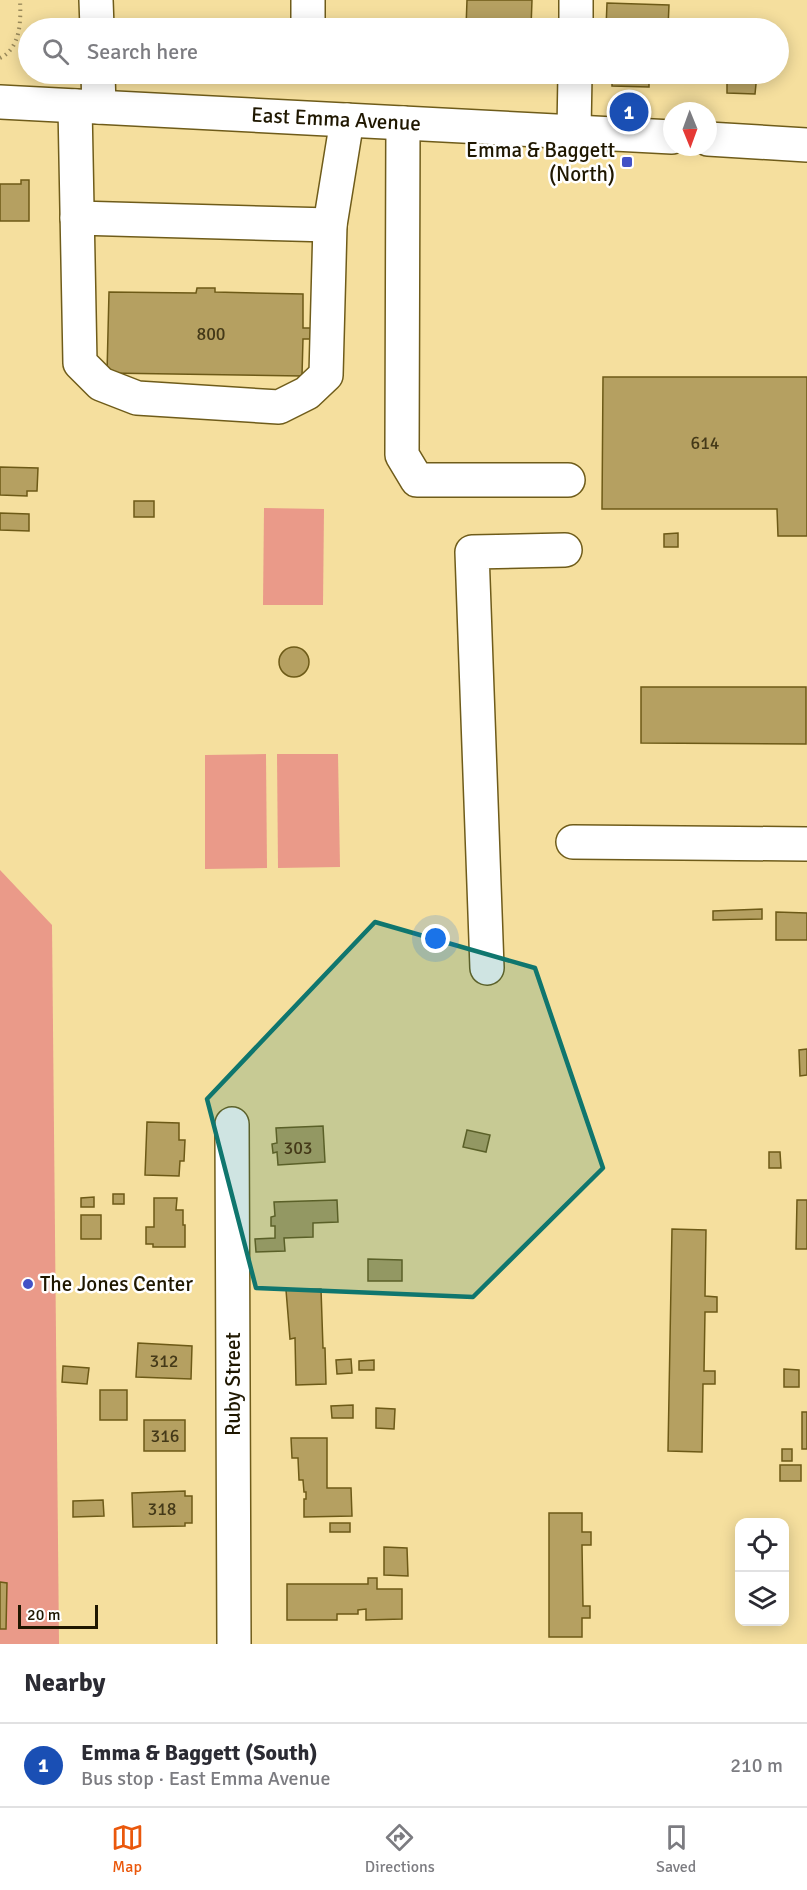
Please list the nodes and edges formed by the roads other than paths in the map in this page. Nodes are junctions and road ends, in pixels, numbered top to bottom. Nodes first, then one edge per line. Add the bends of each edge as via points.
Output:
1 (96, 0) edge
2 (576, 0) edge
3 (97, 18) edge
4 (576, 18) edge
5 (95, 84) edge
6 (575, 84) edge
7 (0, 102) edge
8 (87, 106) junction
9 (347, 120) junction
10 (403, 123) junction
11 (574, 131) junction
12 (663, 136) edge
13 (717, 140) edge
14 (807, 145) edge
15 (77, 218) junction
16 (330, 225) junction
17 (568, 480) dead end
18 (566, 550) dead end
19 (573, 842) dead end
20 (807, 844) edge
21 (487, 968) dead end
22 (232, 1124) dead end
23 (234, 1644) edge

1 - 3 street
2 - 4 street
5 - 8 street
6 - 11 street
7 - 8 street, East Emma Avenue
8 - 9 street, East Emma Avenue
8 - 15 street
9 - 10 street, East Emma Avenue
9 - 16 street
10 - 11 street, East Emma Avenue
10 - 17 street via 402,455 417,480
11 - 12 street, East Emma Avenue
13 - 14 street
15 - 16 street
15 - 16 street via 80,363 101,384 137,398 279,407 307,393 326,375
18 - 21 street via 471,552
19 - 20 street
22 - 23 street, Ruby Street

